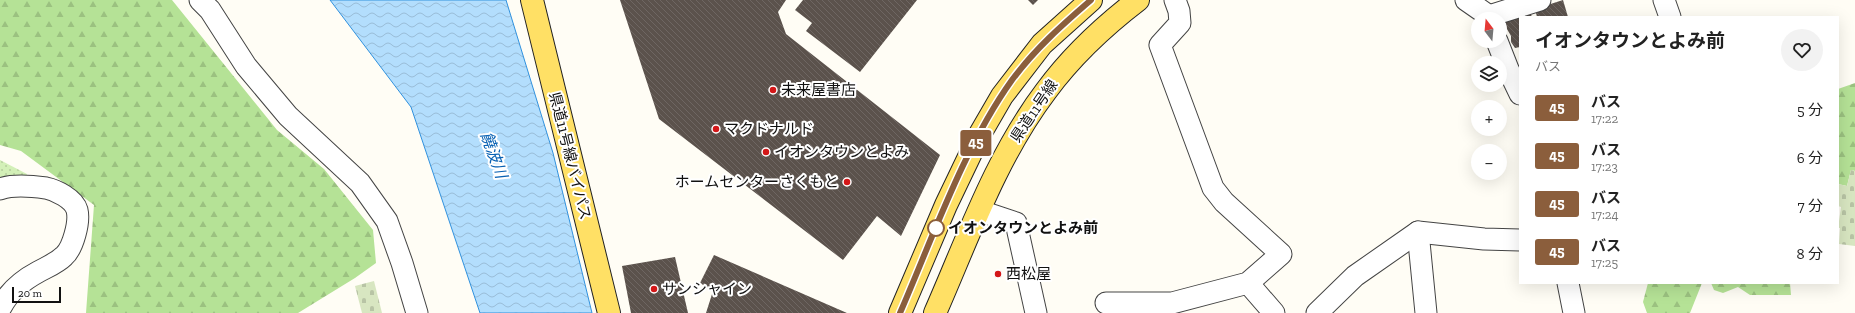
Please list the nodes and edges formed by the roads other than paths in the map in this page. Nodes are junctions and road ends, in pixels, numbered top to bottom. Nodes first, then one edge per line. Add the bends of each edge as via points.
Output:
1 (200, 0) edge
2 (532, 0) edge
3 (1091, 0) edge
4 (1138, 0) edge
5 (1175, 0) edge
6 (1466, 0) edge
7 (1540, 0) edge
8 (1664, 0) edge
9 (1481, 12) edge
10 (1506, 12) edge
11 (1670, 16) edge
12 (1500, 48) edge
13 (1519, 92) edge
14 (0, 189) edge
15 (980, 211) junction
16 (1418, 232) junction
17 (1519, 240) edge
18 (1248, 283) junction
19 (1568, 284) edge
20 (1106, 303) dead end
21 (0, 307) edge
22 (417, 313) edge
23 (609, 313) edge
24 (900, 313) edge
25 (936, 313) edge
26 (1036, 313) edge
27 (1274, 313) edge
28 (1317, 313) edge
29 (1426, 313) edge
30 (1574, 313) edge

1 - 22 street via 210,10 246,66 288,116 360,183 387,220
2 - 23 main road, 県道11号線バイパス
3 - 24 main road via 1042,44 1002,96 980,134 946,205
4 - 15 main road, 県道11号線 via 1072,60 1046,91 1022,127
5 - 18 street via 1180,23 1160,45 1213,188 1224,202 1281,254
6 - 9 street
7 - 10 street
8 - 11 street
12 - 13 street
14 - 21 street via 27,186 56,191 65,196 77,209 78,218 73,243 65,255 19,284
15 - 25 main road, 県道11号線
15 - 26 street via 1016,223
16 - 17 street
16 - 28 street via 1355,276
16 - 29 street
18 - 20 street via 1172,303
18 - 27 street
19 - 30 street

